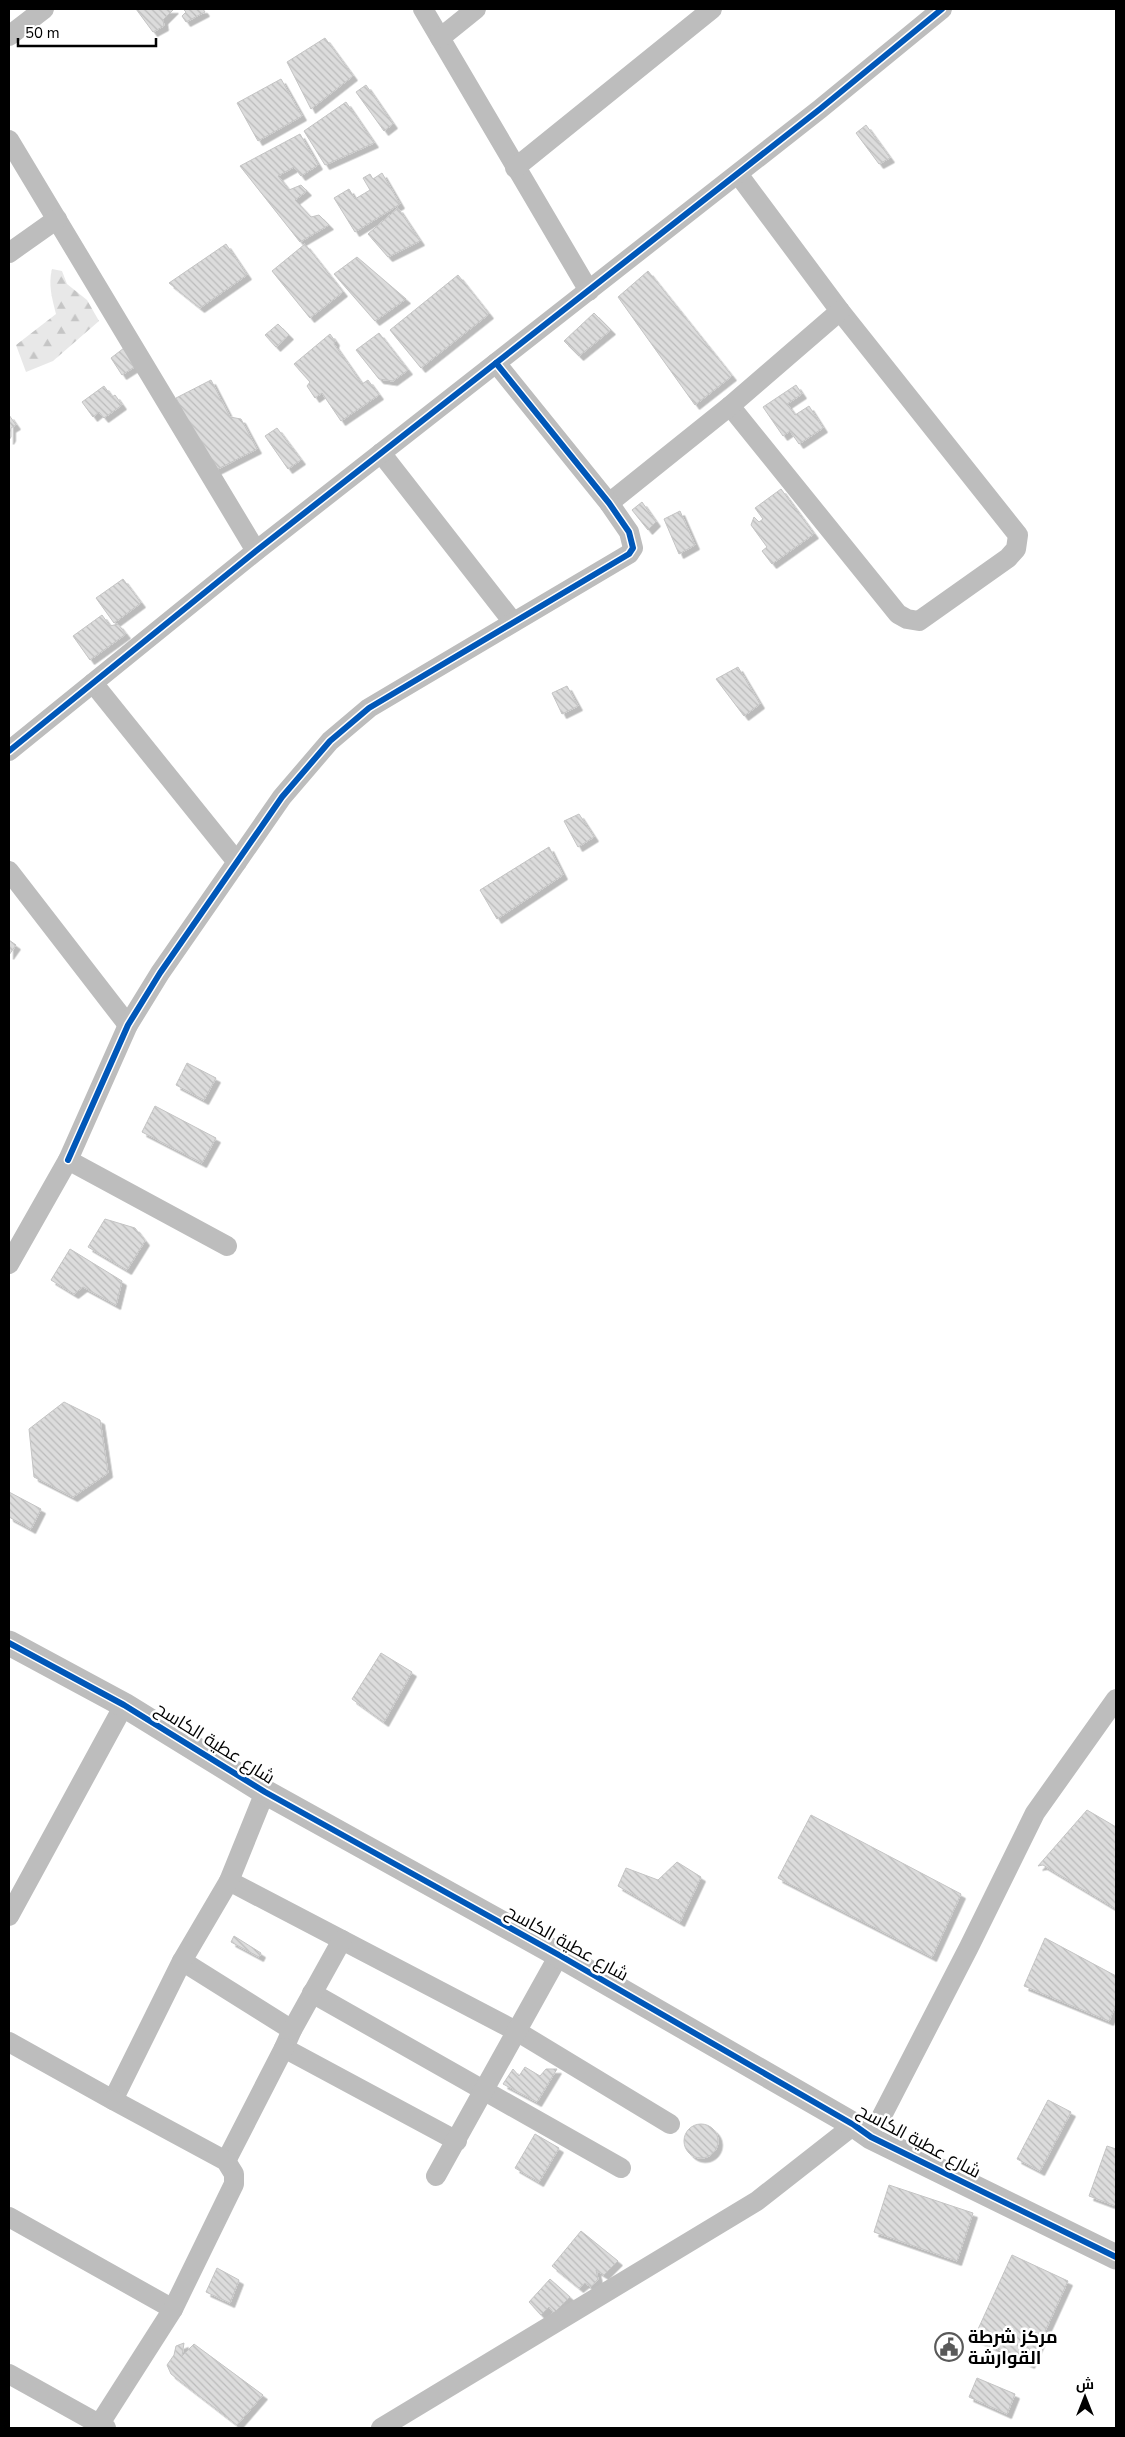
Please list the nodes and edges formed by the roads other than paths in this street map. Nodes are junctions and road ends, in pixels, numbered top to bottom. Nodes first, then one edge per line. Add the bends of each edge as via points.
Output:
1 (44, 9) edge
2 (422, 9) edge
3 (476, 9) edge
4 (712, 9) edge
5 (942, 9) edge
6 (9, 36) edge
7 (440, 38) junction
8 (9, 140) edge
9 (514, 168) junction
10 (738, 174) junction
11 (57, 219) junction
12 (9, 253) edge
13 (588, 291) junction
14 (840, 311) junction
15 (496, 363) junction
16 (730, 406) junction
17 (381, 453) junction
18 (609, 503) junction
19 (256, 551) junction
20 (514, 622) junction
21 (93, 683) junction
22 (9, 751) edge
23 (237, 862) junction
24 (9, 871) edge
25 (128, 1025) junction
26 (68, 1160) junction
27 (227, 1246) dead end
28 (9, 1264) edge
29 (9, 1643) edge
30 (1116, 1699) edge
31 (124, 1705) junction
32 (265, 1792) junction
33 (229, 1881) junction
34 (9, 1916) edge
35 (342, 1940) junction
36 (559, 1955) junction
37 (182, 1961) junction
38 (312, 1993) junction
39 (518, 2032) junction
40 (288, 2039) junction
41 (9, 2042) edge
42 (484, 2091) junction
43 (113, 2100) junction
44 (670, 2124) dead end
45 (862, 2131) junction
46 (457, 2141) junction
47 (226, 2161) junction
48 (621, 2168) dead end
49 (436, 2176) dead end
50 (9, 2217) edge
51 (1116, 2257) edge
52 (173, 2308) junction
53 (9, 2374) edge
54 (101, 2427) edge
55 (380, 2428) edge

1 - 6 street
2 - 7 street
3 - 7 street
4 - 9 street
5 - 10 street
7 - 9 street
8 - 11 street
9 - 13 street
10 - 13 street
10 - 14 street
11 - 12 street
11 - 19 street
13 - 15 street
14 - 16 street
14 - 16 street via 1018,535 1016,549 1008,558 919,621 903,617
15 - 17 street
15 - 18 street
16 - 18 street
17 - 19 street
17 - 20 street
18 - 20 street via 629,532 632,548 629,554
19 - 21 street
20 - 23 street via 369,708 330,741 282,797
21 - 22 street
21 - 23 street
23 - 25 street
24 - 25 street
25 - 26 street
26 - 27 street
26 - 28 street
29 - 31 street, شارع عطية الكاسح
30 - 45 street via 1035,1812 969,1947
31 - 32 street, شارع عطية الكاسح
31 - 34 street
32 - 33 street
32 - 36 street, شارع عطية الكاسح
33 - 35 street
33 - 37 street
35 - 38 street
35 - 39 street
36 - 39 street
36 - 45 street, شارع عطية الكاسح
37 - 40 street
37 - 43 street
38 - 40 street
38 - 42 street
39 - 42 street
39 - 44 street
40 - 46 street
40 - 47 street
41 - 43 street
42 - 46 street
42 - 48 street
43 - 47 street
45 - 51 street, شارع عطية الكاسح
45 - 55 street via 757,2201
46 - 49 street
47 - 52 street via 234,2174 234,2184
50 - 52 street
52 - 54 street
53 - 54 street

